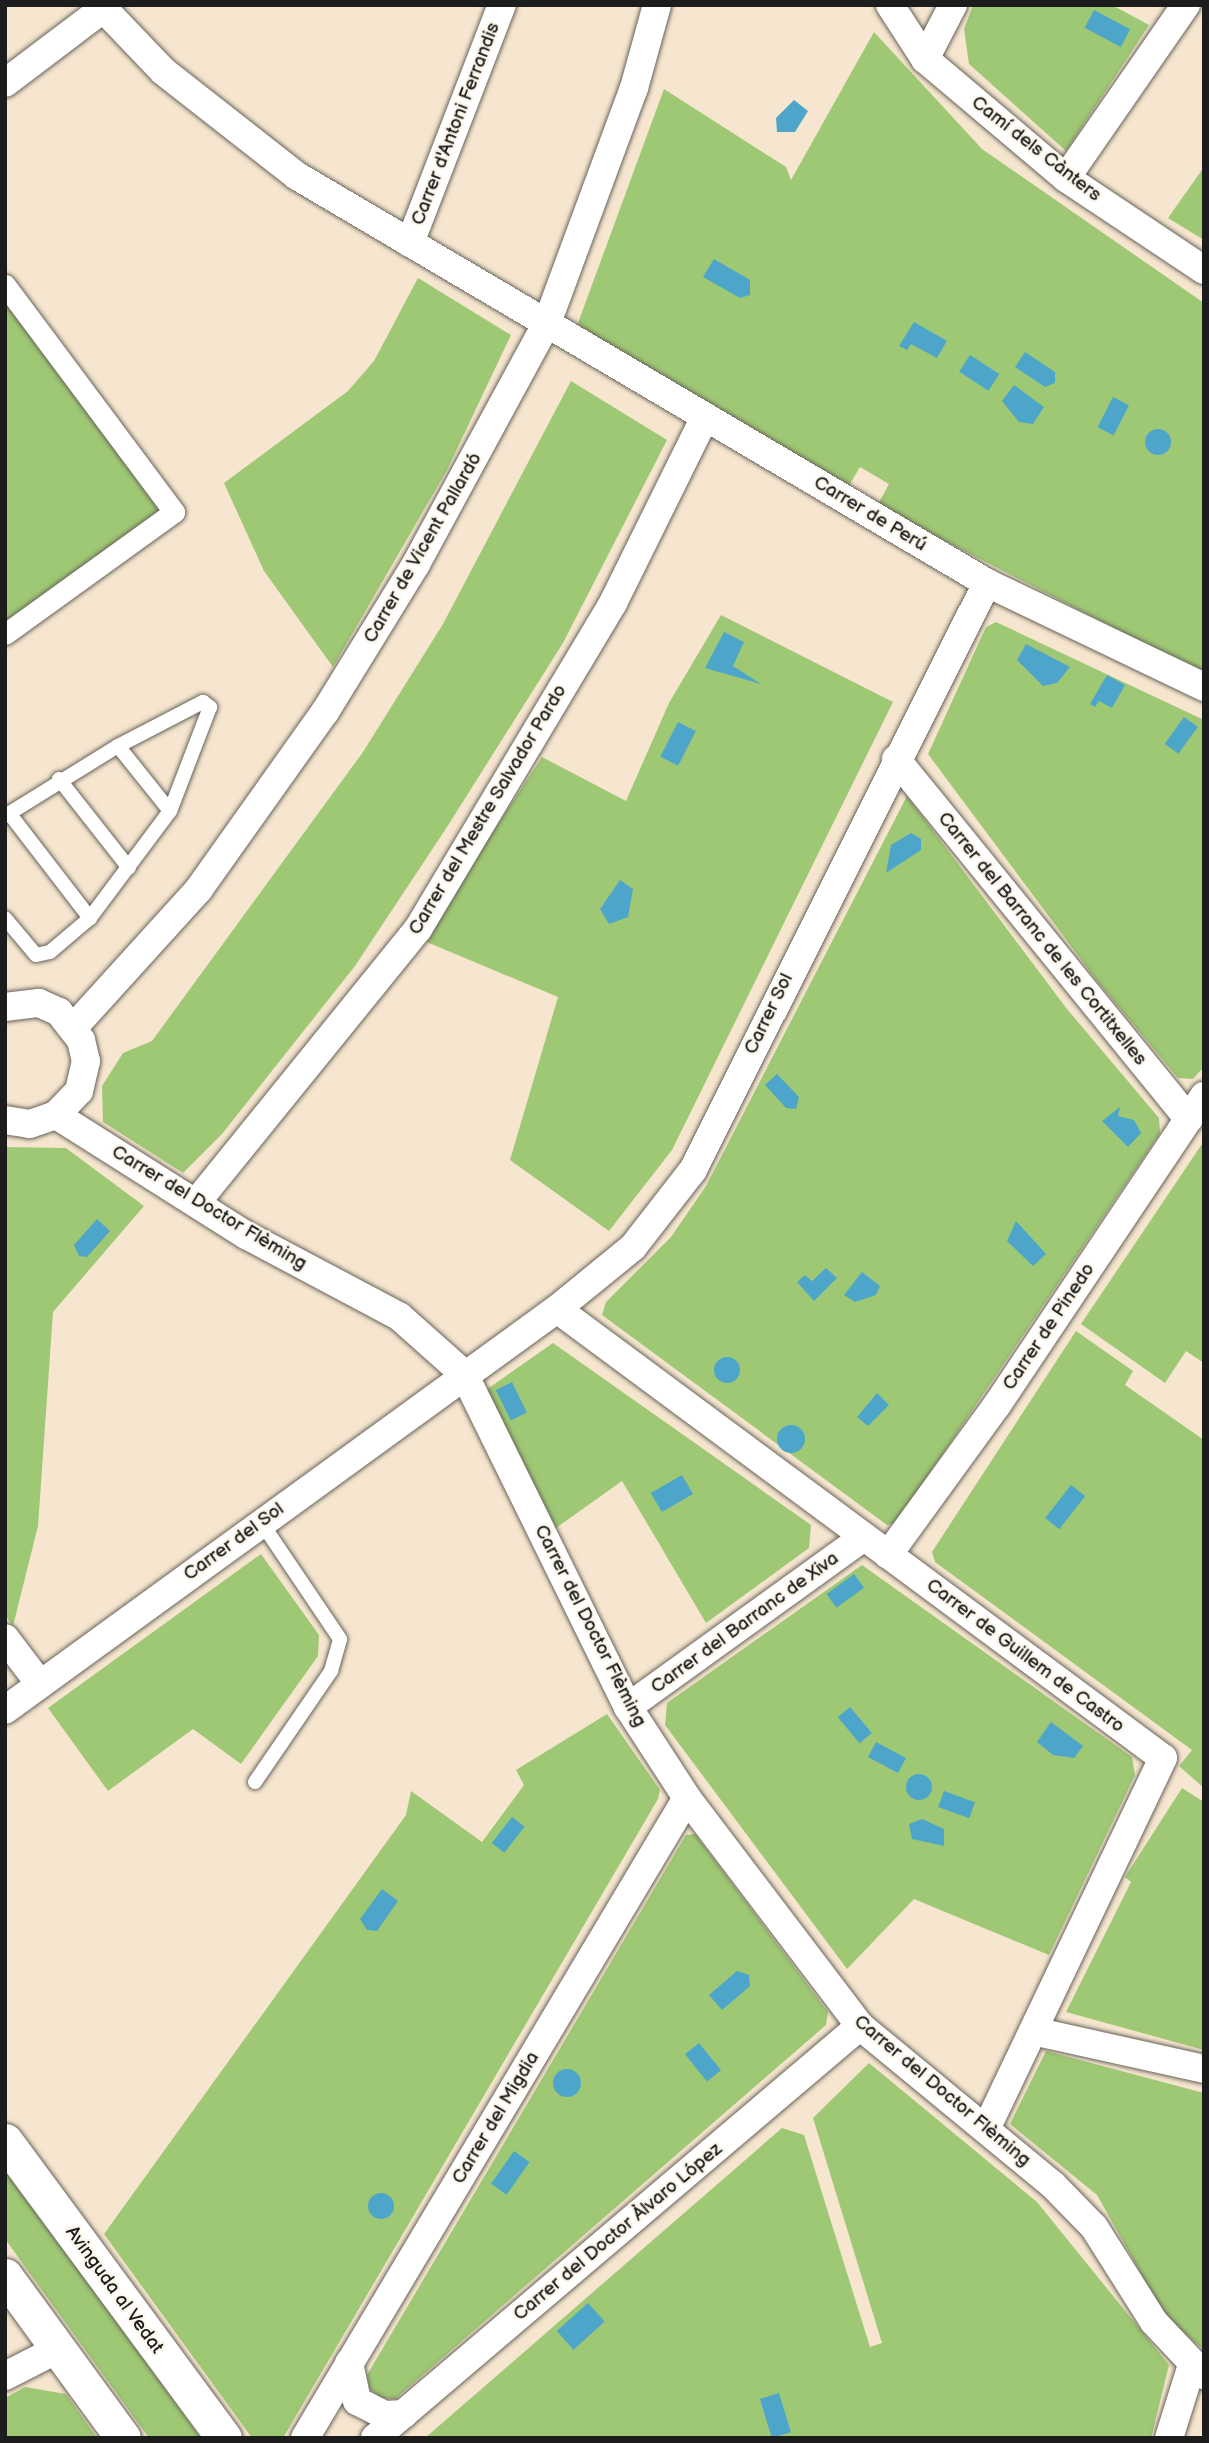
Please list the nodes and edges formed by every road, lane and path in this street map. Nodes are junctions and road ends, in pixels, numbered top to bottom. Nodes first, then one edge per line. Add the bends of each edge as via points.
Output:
1 (502, 5) edge
2 (657, 5) edge
3 (890, 5) edge
4 (953, 5) edge
5 (1186, 5) edge
6 (103, 6) edge
7 (925, 59) junction
8 (5, 83) edge
9 (1066, 178) junction
10 (410, 243) junction
11 (1204, 270) edge
12 (5, 285) edge
13 (547, 323) junction
14 (705, 417) junction
15 (987, 583) junction
16 (5, 634) edge
17 (1204, 687) edge
18 (118, 746) junction
19 (896, 759) junction
20 (59, 779) junction
21 (170, 811) junction
22 (7, 815) edge
23 (130, 868) junction
24 (5, 918) edge
25 (90, 918) junction
26 (5, 1007) edge
27 (74, 1027) junction
28 (1196, 1107) edge
29 (56, 1115) junction
30 (5, 1120) edge
31 (195, 1203) junction
32 (557, 1309) junction
33 (464, 1374) junction
34 (261, 1522) junction
35 (861, 1539) junction
36 (888, 1555) junction
37 (5, 1638) edge
38 (40, 1685) junction
39 (628, 1707) junction
40 (5, 1710) edge
41 (255, 1782) dead end
42 (687, 1798) junction
43 (860, 2026) junction
44 (1033, 2031) junction
45 (1204, 2069) edge
46 (986, 2129) junction
47 (5, 2141) edge
48 (5, 2276) edge
49 (58, 2349) junction
50 (349, 2363) junction
51 (1198, 2370) edge
52 (5, 2376) edge
53 (404, 2414) junction
54 (375, 2437) edge
55 (123, 2438) edge
56 (224, 2438) edge
57 (304, 2438) edge
58 (1169, 2438) edge

1 - 10 street, Carrer d'Antoni Ferrandis
2 - 13 street, Carrer de Vicent Pallardó via 634,89
3 - 7 street, Camí dels Cànters
4 - 7 street
5 - 9 street
6 - 8 street
6 - 10 street, Carrer de Perú via 163,71 297,176
7 - 9 street, Camí dels Cànters
9 - 11 street, Camí dels Cànters
10 - 13 street, Carrer de Perú
12 - 16 street via 174,512
13 - 14 street, Carrer de Perú
13 - 27 street, Carrer de Vicent Pallardó via 416,564 326,712 200,889
14 - 15 street, Carrer de Perú
14 - 31 street, Carrer del Mestre Salvador Pardo via 613,603 418,929
15 - 17 street, Carrer de Perú
15 - 19 street, Carrer Sol
18 - 20 lane
18 - 21 lane
18 - 21 lane via 203,702 210,706
19 - 28 street, Carrer del Barranc de les Cortitxelles
19 - 32 street, Carrer Sol via 693,1170 633,1247
20 - 22 lane
20 - 23 lane
21 - 23 lane
22 - 25 lane
23 - 25 lane
24 - 25 lane via 36,955 50,952
26 - 27 street via 39,1003
27 - 29 street via 86,1060 79,1091
28 - 36 street, Carrer de Pinedo
29 - 30 street via 30,1124
29 - 31 street, Carrer del Doctor Flèming
31 - 33 street, Carrer del Doctor Flèming via 400,1317
32 - 33 street, Carrer Sol
32 - 35 street, Carrer de Guillem de Castro
33 - 34 street, Carrer del Sol
33 - 39 street, Carrer del Doctor Flèming
34 - 38 street, Carrer del Sol
34 - 41 lane via 340,1639 331,1671
35 - 36 street, Carrer de Guillem de Castro
35 - 39 street, Carrer del Barranc de Xiva
36 - 44 street, Carrer de Guillem de Castro via 1163,1758
37 - 38 street
38 - 40 street, Carrer del Sol
39 - 42 street, Carrer del Doctor Flèming
42 - 43 street, Carrer del Doctor Flèming
42 - 50 street, Carrer del Migdia
43 - 46 street, Carrer del Doctor Flèming
43 - 53 street, Carrer del Doctor Àlvaro López
44 - 45 street
44 - 46 street, Carrer de Guillem de Castro
46 - 51 street, Carrer del Doctor Flèming via 1094,2227 1154,2322
47 - 56 street, Avinguda al Vedat
48 - 49 street
49 - 52 street
49 - 55 street
50 - 53 street via 357,2402 386,2415
50 - 57 street, Carrer del Migdia
51 - 58 street
53 - 54 street, Carrer del Doctor Àlvaro López

